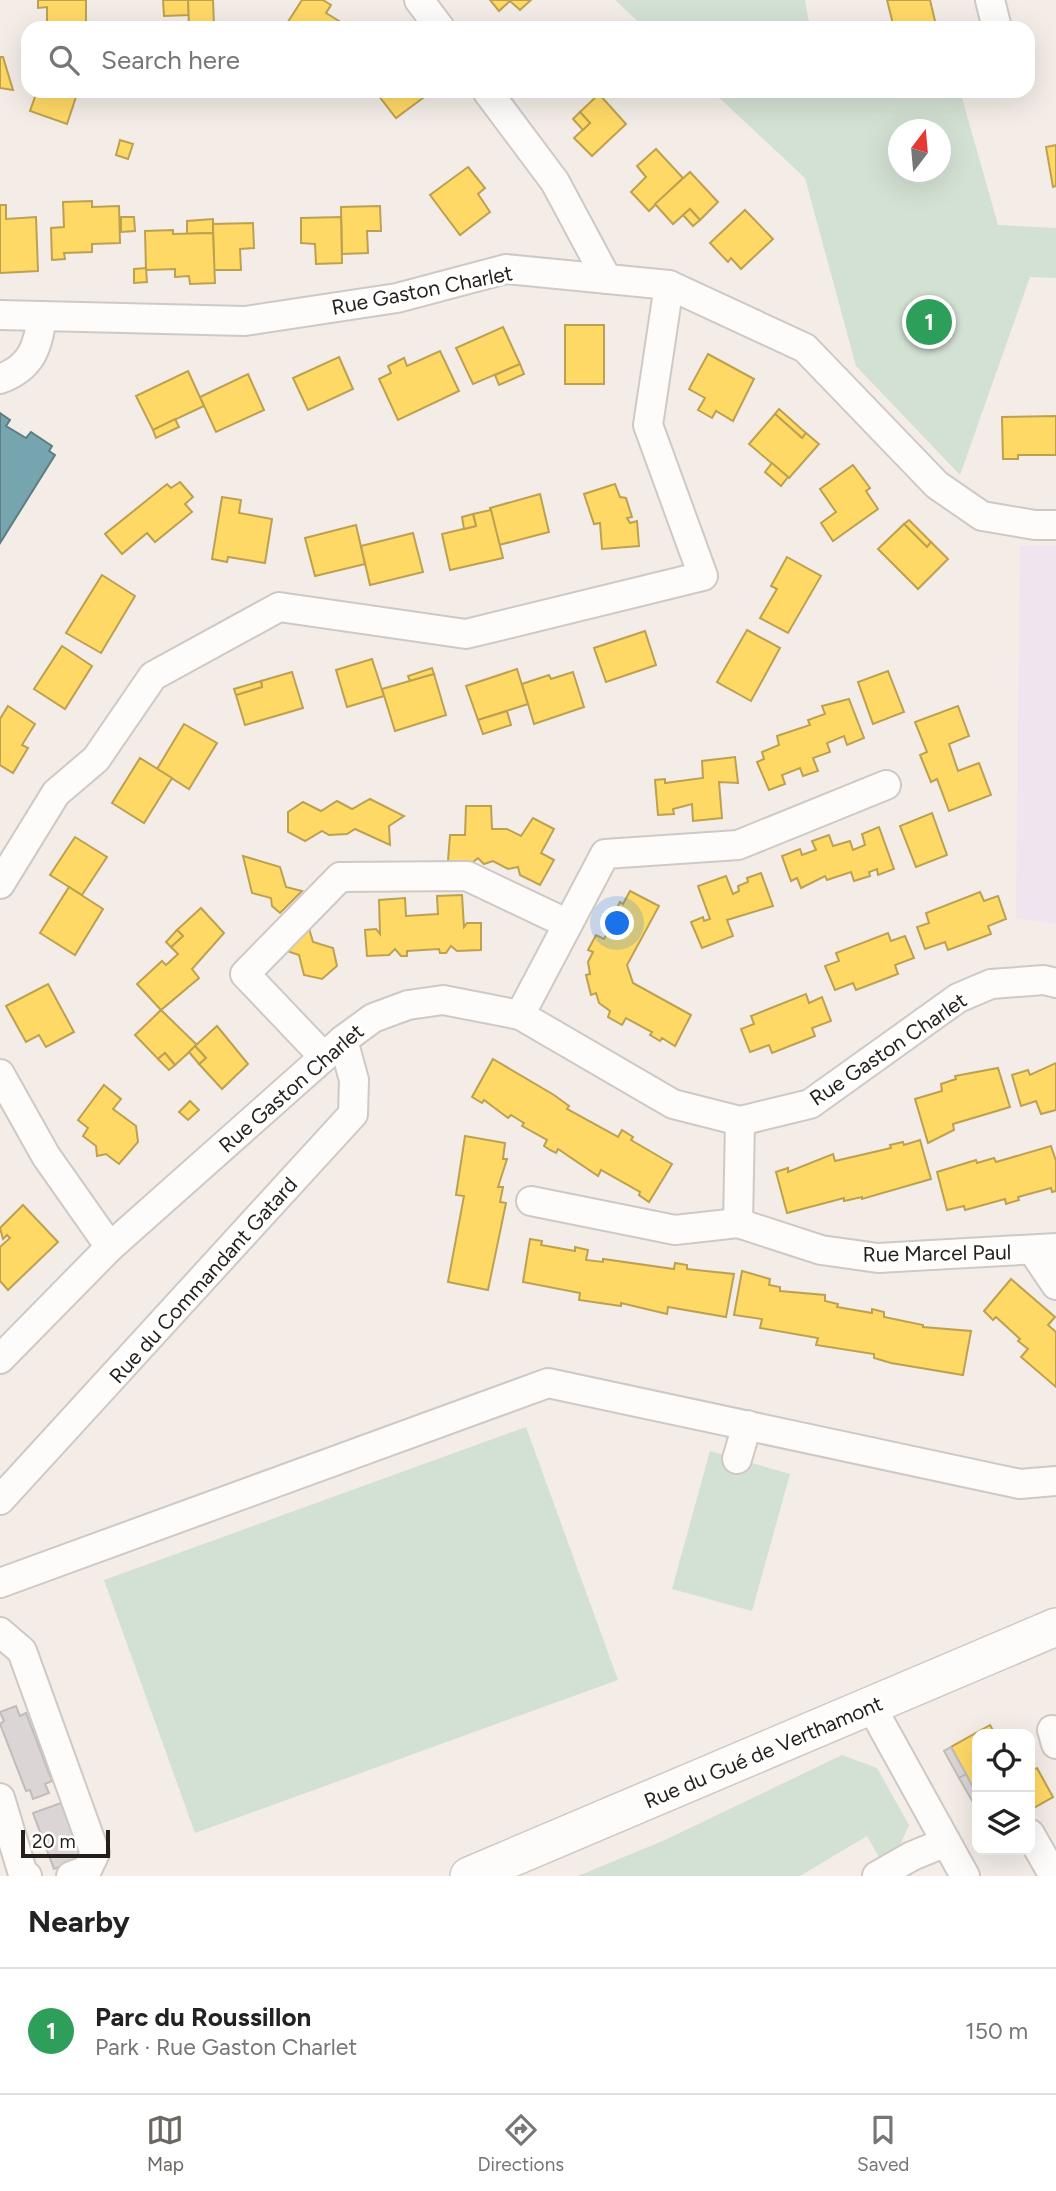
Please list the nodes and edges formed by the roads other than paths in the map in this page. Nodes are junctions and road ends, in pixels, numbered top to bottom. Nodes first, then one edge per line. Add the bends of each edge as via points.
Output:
1 (419, 0) edge
2 (990, 0) edge
3 (435, 21) edge
4 (995, 21) edge
5 (492, 98) edge
6 (607, 279) junction
7 (669, 285) junction
8 (0, 315) edge
9 (42, 316) junction
10 (0, 379) edge
11 (1056, 525) edge
12 (886, 785) dead end
13 (0, 884) edge
14 (568, 925) junction
15 (1056, 983) edge
16 (520, 1014) junction
17 (334, 1048) junction
18 (0, 1074) edge
19 (740, 1121) junction
20 (531, 1201) dead end
21 (738, 1223) junction
22 (110, 1247) junction
23 (1045, 1249) edge
24 (1056, 1285) edge
25 (0, 1359) edge
26 (747, 1424) junction
27 (737, 1459) dead end
28 (1056, 1481) edge
29 (0, 1500) edge
30 (0, 1583) edge
31 (1056, 1627) edge
32 (0, 1632) edge
33 (871, 1706) junction
34 (0, 1798) edge
35 (946, 1842) junction
36 (1035, 1843) edge
37 (916, 1866) edge
38 (27, 1876) edge
39 (71, 1876) edge
40 (469, 1876) edge
41 (877, 1876) edge
42 (965, 1876) edge
43 (1054, 1876) edge

1 - 3 street
2 - 4 street
5 - 6 street via 555,183
6 - 7 street, Rue Gaston Charlet
6 - 9 street, Rue Gaston Charlet via 506,269 397,298 245,321
7 - 11 street, Rue Gaston Charlet via 805,348 937,485 982,516
7 - 13 street via 648,425 703,576 466,634 279,607 153,676 96,759 56,793
8 - 9 street, Rue Gaston Charlet
9 - 10 street via 38,345 18,373
12 - 14 street via 738,845 605,854
14 - 16 street
14 - 17 street via 467,876 340,877 245,974
15 - 19 street, Rue Gaston Charlet via 991,984 958,998 810,1104
16 - 17 street, Rue Gaston Charlet via 443,1000 408,1005 373,1018
16 - 19 street, Rue Gaston Charlet via 673,1104
17 - 22 street, Rue Gaston Charlet
17 - 29 street, Rue du Commandant Gatard via 354,1080 354,1114
18 - 22 street via 46,1156
19 - 21 street
20 - 21 street, Rue Marcel Paul via 675,1230
21 - 23 street, Rue Marcel Paul via 821,1250 878,1258
22 - 25 street, Rue Gaston Charlet
23 - 24 street
26 - 27 street
26 - 28 street via 1020,1484
26 - 30 street via 548,1383
31 - 33 main road, Rue du Gué de Verthamont
32 - 39 street via 22,1651 94,1853 87,1870
33 - 35 street
33 - 40 main road, Rue du Gué de Verthamont
34 - 38 street
35 - 37 street
35 - 42 street
36 - 43 street
37 - 41 street

